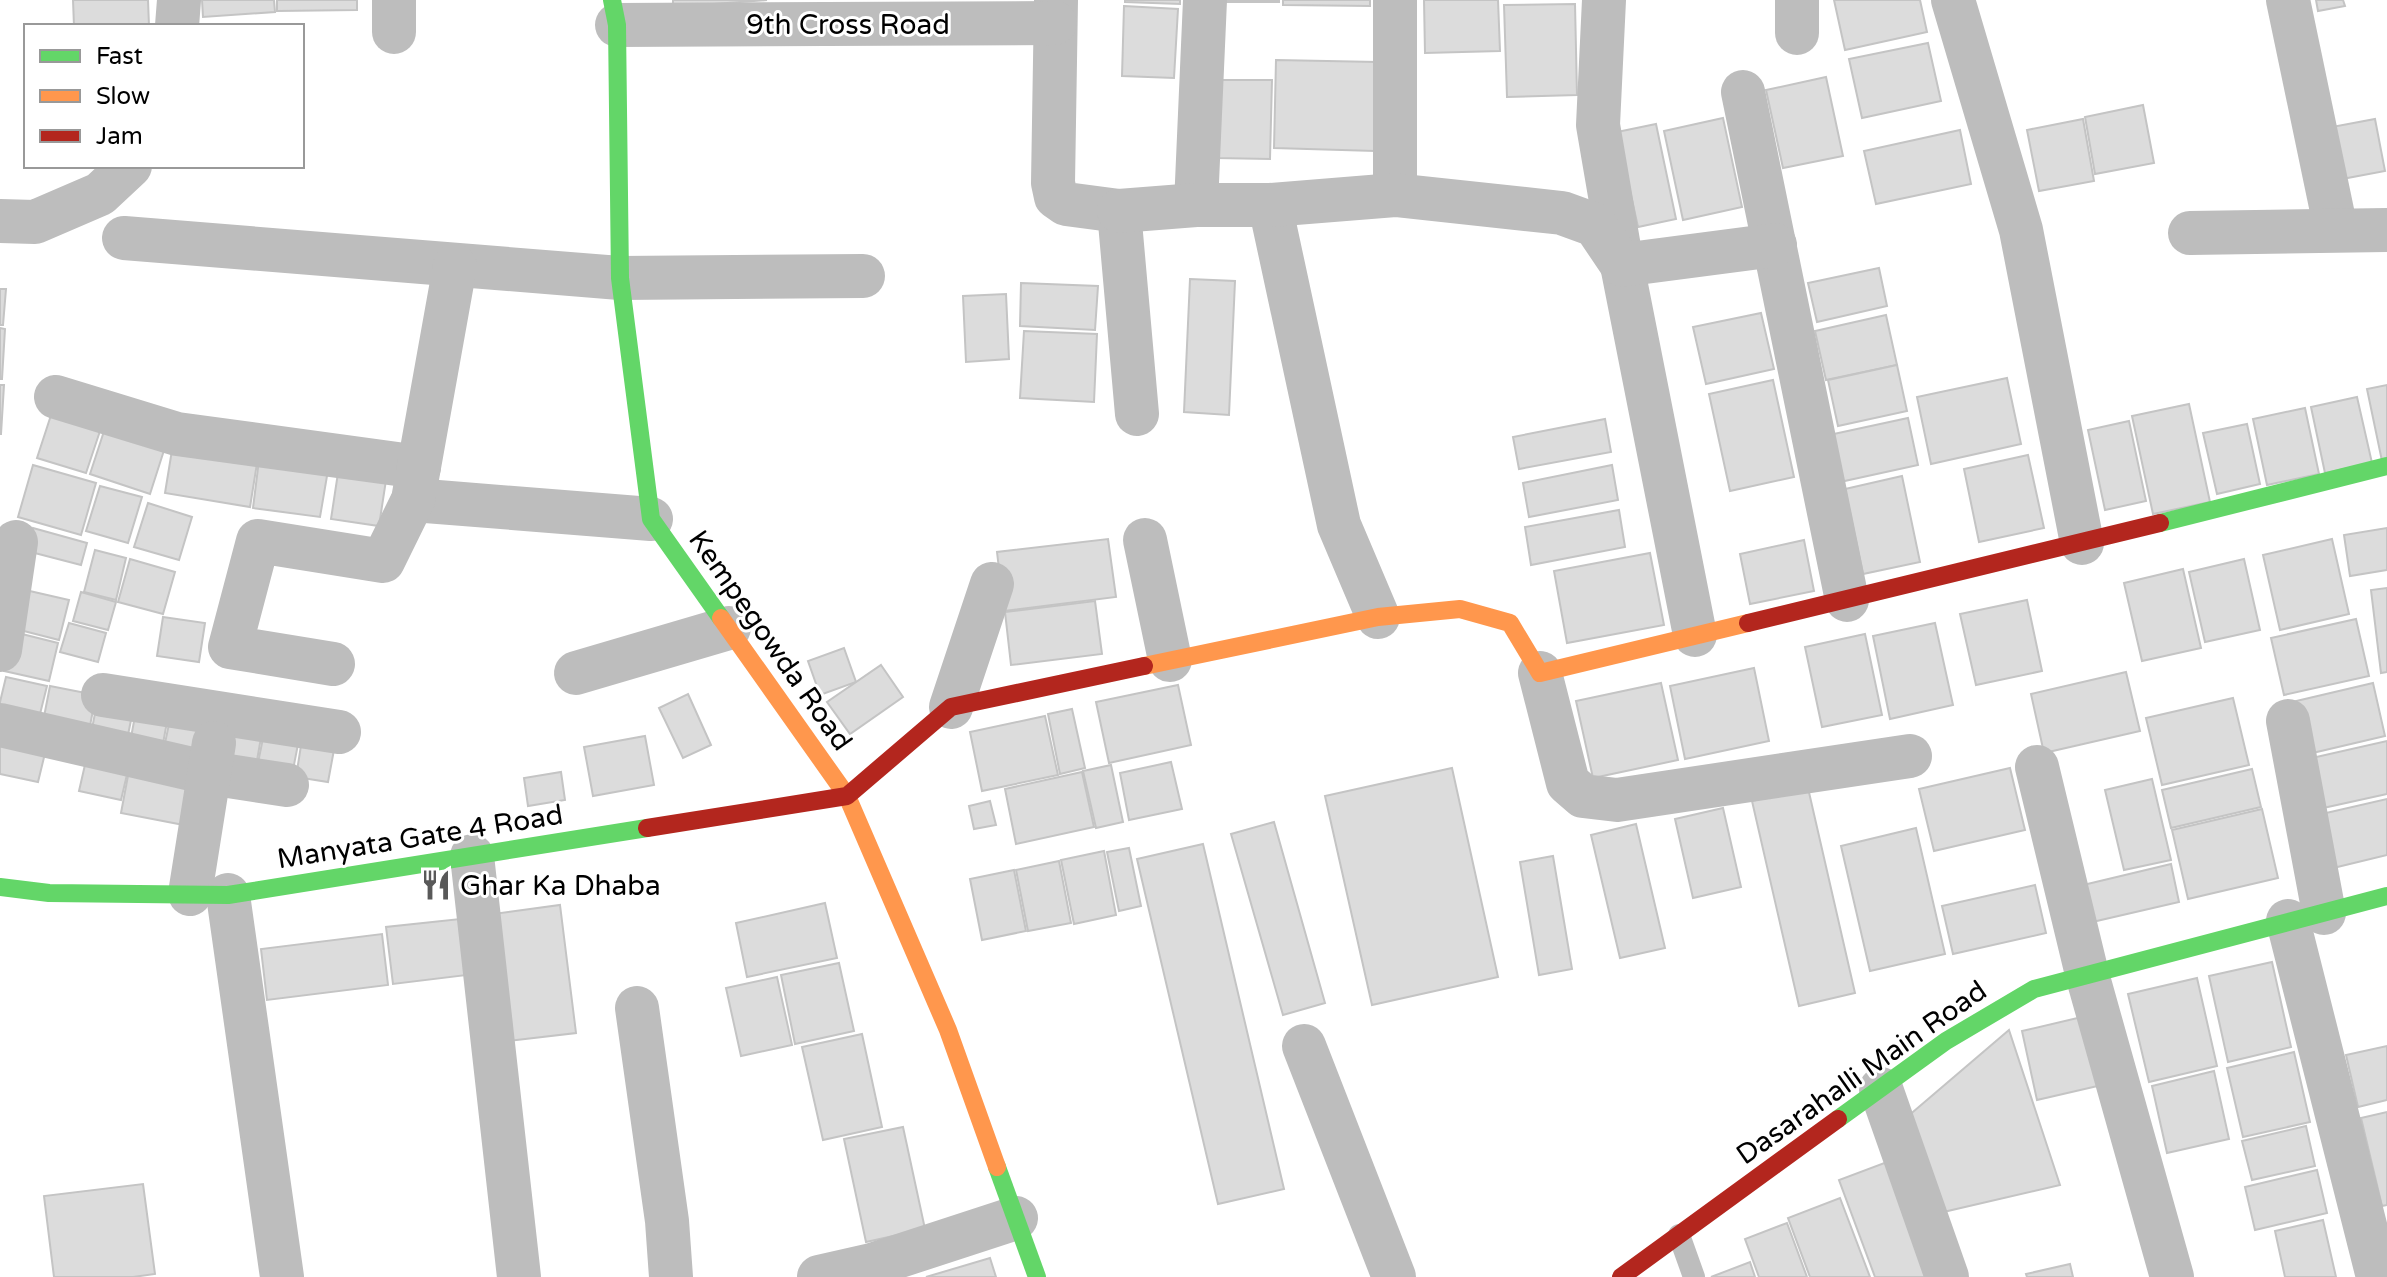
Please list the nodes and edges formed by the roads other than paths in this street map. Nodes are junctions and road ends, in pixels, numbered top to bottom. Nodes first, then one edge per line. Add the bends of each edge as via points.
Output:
1 (179, 0) edge
2 (1205, 0) edge
3 (1395, 0) edge
4 (1604, 0) edge
5 (1953, 0) edge
6 (2288, 0) edge
7 (1056, 12) edge
8 (615, 13) edge
9 (177, 24) edge
10 (1743, 92) dead end
11 (128, 168) edge
12 (1395, 195) junction
13 (1196, 205) junction
14 (1270, 205) junction
15 (1119, 211) junction
16 (0, 221) edge
17 (2336, 230) junction
18 (2387, 230) edge
19 (2190, 233) dead end
20 (124, 238) dead end
21 (1775, 245) junction
22 (1622, 265) junction
23 (455, 266) junction
24 (863, 276) dead end
25 (620, 278) junction
26 (56, 397) dead end
27 (1137, 414) dead end
28 (2387, 466) edge
29 (416, 483) junction
30 (651, 519) junction
31 (1145, 540) dead end
32 (16, 542) dead end
33 (2082, 543) junction
34 (992, 584) dead end
35 (1847, 600) junction
36 (1378, 617) junction
37 (729, 628) junction
38 (1695, 635) junction
39 (0, 650) edge
40 (1170, 660) junction
41 (333, 664) dead end
42 (576, 673) dead end
43 (1540, 673) junction
44 (103, 695) dead end
45 (951, 707) junction
46 (219, 713) junction
47 (2288, 721) dead end
48 (0, 725) edge
49 (339, 732) dead end
50 (1910, 756) dead end
51 (2037, 767) dead end
52 (209, 773) junction
53 (287, 785) dead end
54 (847, 796) junction
55 (472, 856) junction
56 (0, 887) edge
57 (209, 895) junction
58 (2387, 896) edge
59 (2306, 917) junction
60 (2087, 974) junction
61 (637, 1008) dead end
62 (1304, 1046) dead end
63 (1881, 1089) junction
64 (1016, 1218) junction
65 (1679, 1235) junction
66 (282, 1277) edge
67 (519, 1277) edge
68 (671, 1277) edge
69 (819, 1277) edge
70 (1037, 1277) edge
71 (1394, 1277) edge
72 (1621, 1277) edge
73 (1694, 1277) edge
74 (1947, 1277) edge
75 (2172, 1277) edge
76 (2378, 1277) edge

1 - 9 street
2 - 13 street
3 - 12 street
4 - 22 street via 1598,125
5 - 33 street via 2021,230
6 - 17 street
7 - 8 street, 9th Cross Road
7 - 15 street via 1056,197 1066,204
8 - 25 street, Kempegowda Road
10 - 21 street
11 - 16 street via 100,194 35,222
12 - 14 street
12 - 22 street via 1562,213 1595,225
13 - 14 street
13 - 15 street
14 - 36 street via 1339,525
15 - 27 street
17 - 18 street
17 - 19 street
20 - 23 street
21 - 22 street
21 - 35 street
22 - 38 street
23 - 25 street
23 - 29 street
24 - 25 street
25 - 30 street, Kempegowda Road
26 - 29 street via 177,434
28 - 33 street
29 - 30 street
29 - 41 street via 383,561 258,541 230,647
30 - 37 street, Kempegowda Road
31 - 40 street
32 - 39 street
33 - 35 street
34 - 45 street
35 - 38 street
36 - 40 street
36 - 43 street via 1460,609 1510,623
37 - 42 street
37 - 54 street, Kempegowda Road
38 - 43 street
40 - 45 street
43 - 50 street via 1568,783 1583,796 1617,800
44 - 46 street
45 - 54 street
46 - 49 street
46 - 52 street
47 - 59 street
48 - 52 street
51 - 60 street
52 - 53 street
52 - 57 street
54 - 55 street, Manyata Gate 4 Road
54 - 64 street, Kempegowda Road via 948,1030
55 - 57 street, Manyata Gate 4 Road
55 - 67 street
56 - 57 street, Manyata Gate 4 Road via 49,893
57 - 66 street
58 - 59 street, Dasarahalli Main Road
59 - 60 street, Dasarahalli Main Road
59 - 76 street
60 - 63 street, Dasarahalli Main Road via 2034,989 1946,1041
60 - 75 street
61 - 68 street
62 - 71 street
63 - 65 street, Dasarahalli Main Road
63 - 74 street
64 - 69 street
64 - 70 street, Kempegowda Road
65 - 72 street, Dasarahalli Main Road
65 - 73 lane

